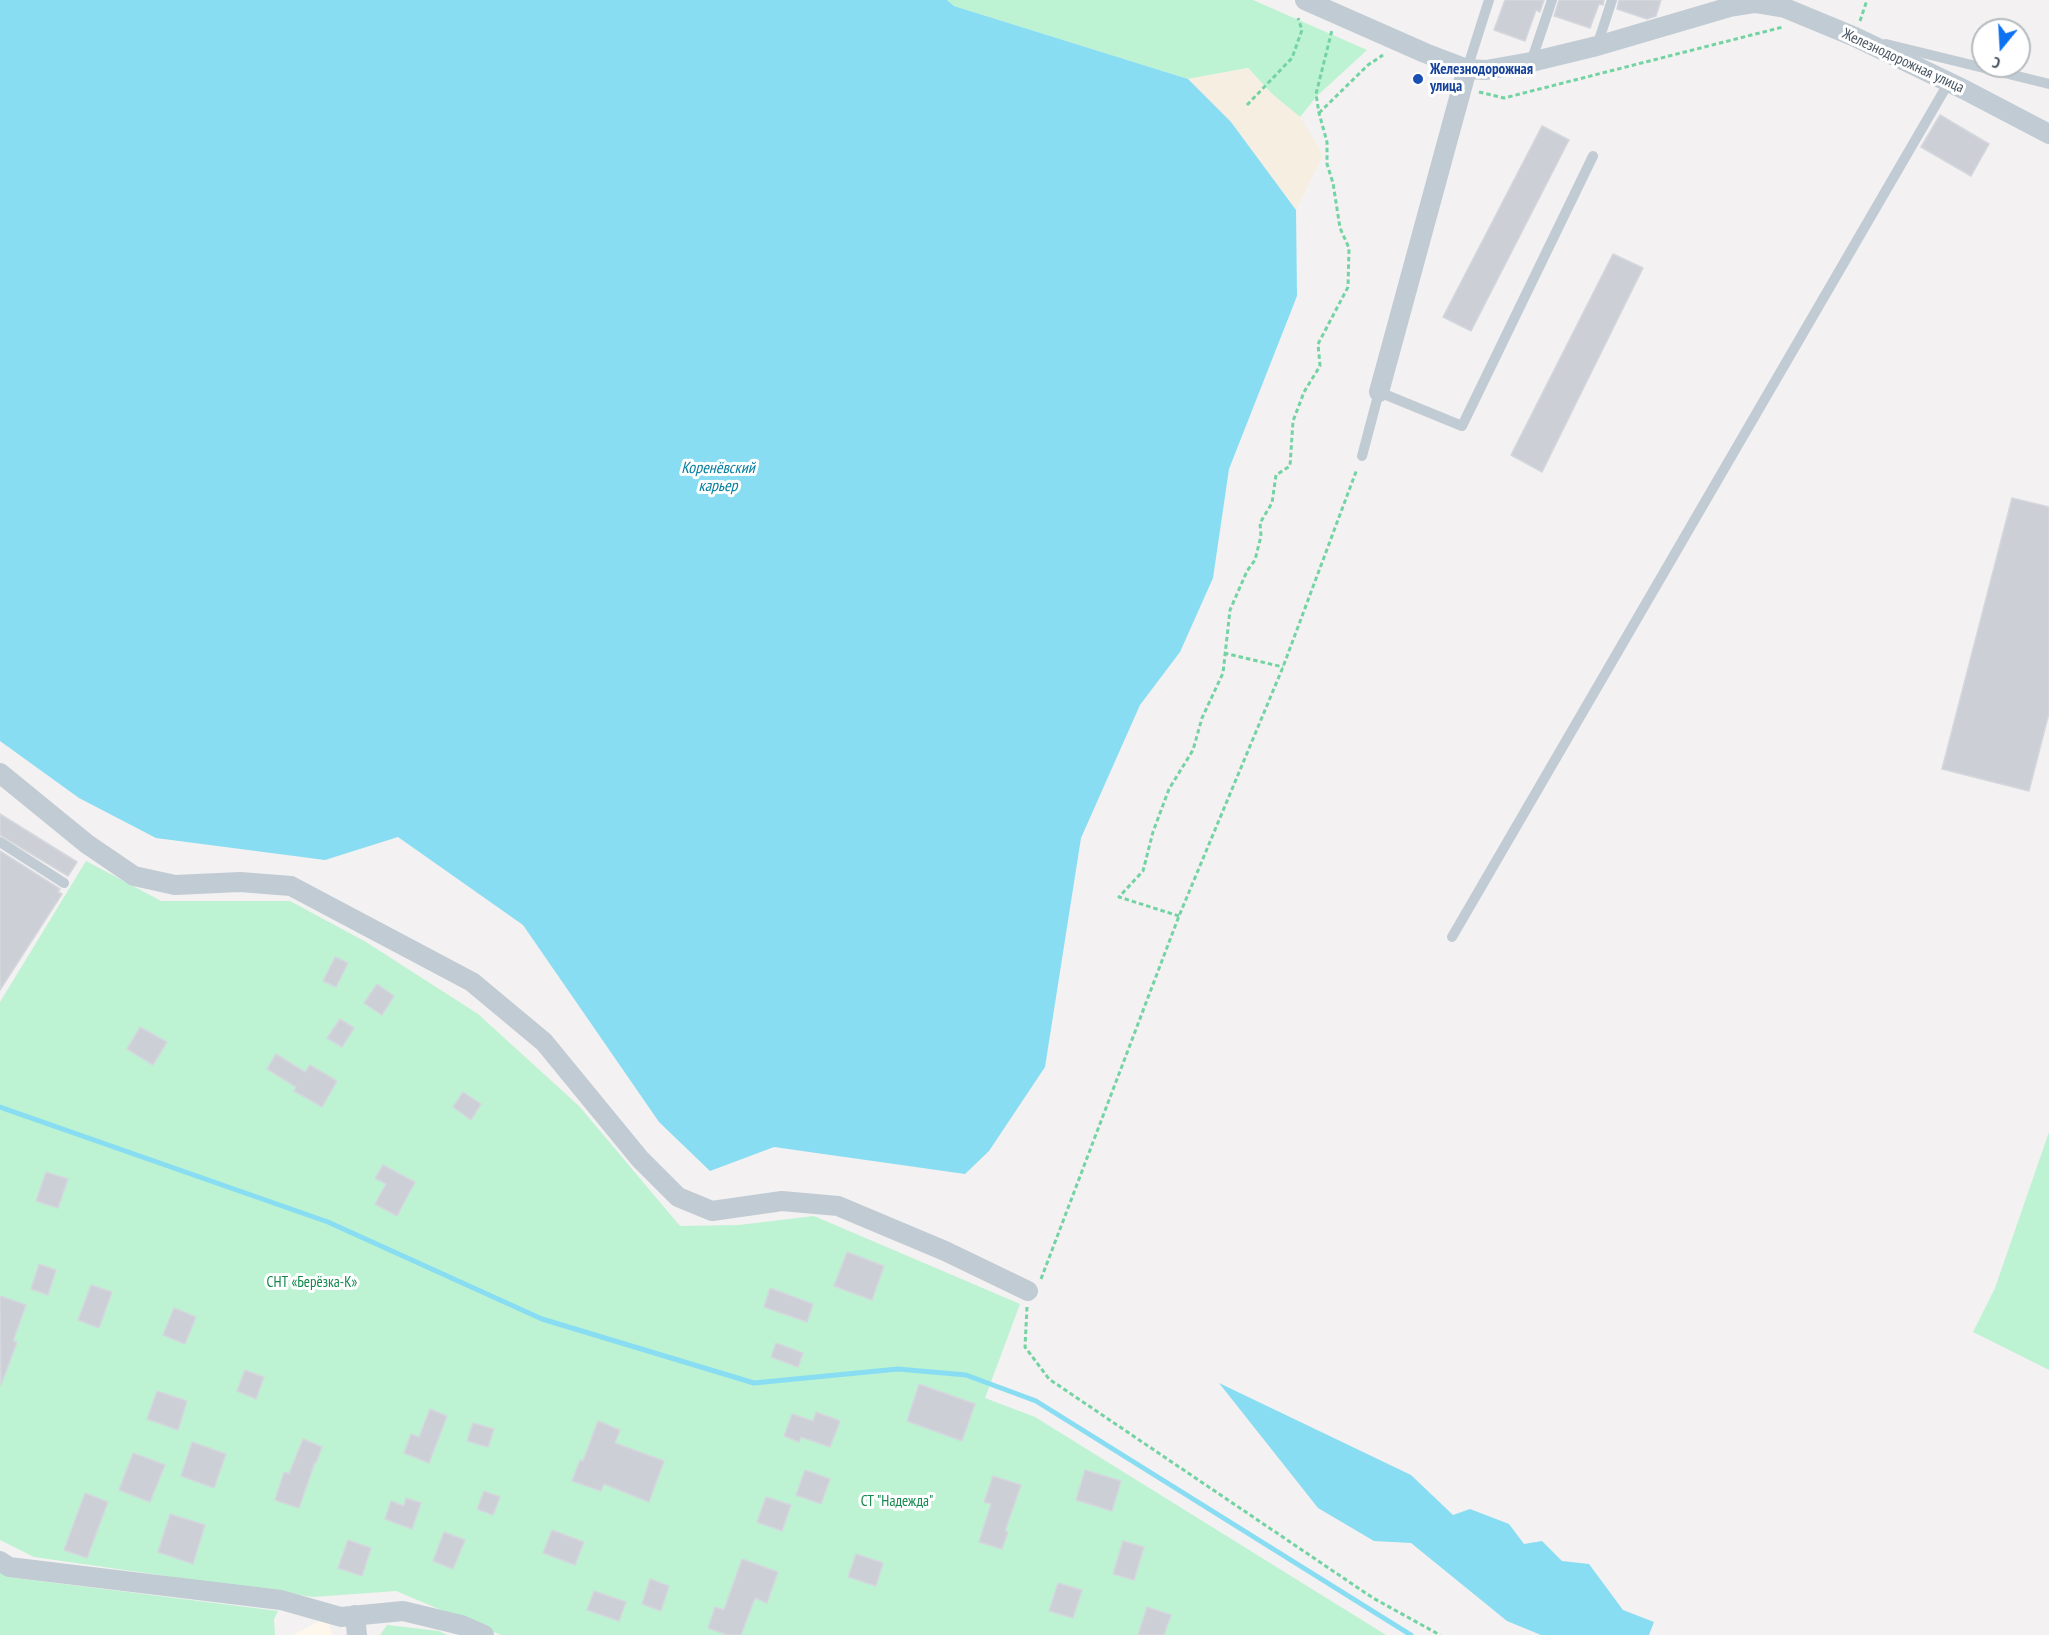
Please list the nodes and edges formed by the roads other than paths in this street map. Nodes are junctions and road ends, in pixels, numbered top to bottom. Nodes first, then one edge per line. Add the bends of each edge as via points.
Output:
1 (1489, 0) edge
2 (1552, 0) edge
3 (1612, 0) edge
4 (1300, 4) edge
5 (1855, 37) junction
6 (1598, 46) junction
7 (1531, 62) junction
8 (1467, 69) junction
9 (1949, 82) junction
10 (2049, 84) edge
11 (2049, 134) edge
12 (1593, 156) dead end
13 (1379, 392) junction
14 (1362, 456) road end
15 (0, 773) edge
16 (0, 842) edge
17 (64, 883) dead end
18 (1452, 937) dead end
19 (1028, 1291) road end
20 (0, 1561) edge
21 (356, 1625) edge
22 (484, 1635) edge

1 - 8 lane
2 - 7 lane
3 - 6 lane
4 - 8 street, Железнодорожная улица
5 - 6 street, Железнодорожная улица via 1785,8 1755,3
5 - 9 street, Железнодорожная улица
5 - 10 lane
6 - 7 street, Железнодорожная улица
7 - 8 street, Железнодорожная улица via 1486,70
8 - 13 street
9 - 11 street, Железнодорожная улица
9 - 18 lane
12 - 13 lane via 1462,426
13 - 14 lane
15 - 19 street via 87,844 134,876 175,885 240,882 291,886 472,982 544,1042 640,1159 678,1197 712,1211 782,1201 837,1206
16 - 17 lane
20 - 21 street via 9,1567 281,1600
21 - 22 street via 403,1611 461,1625

